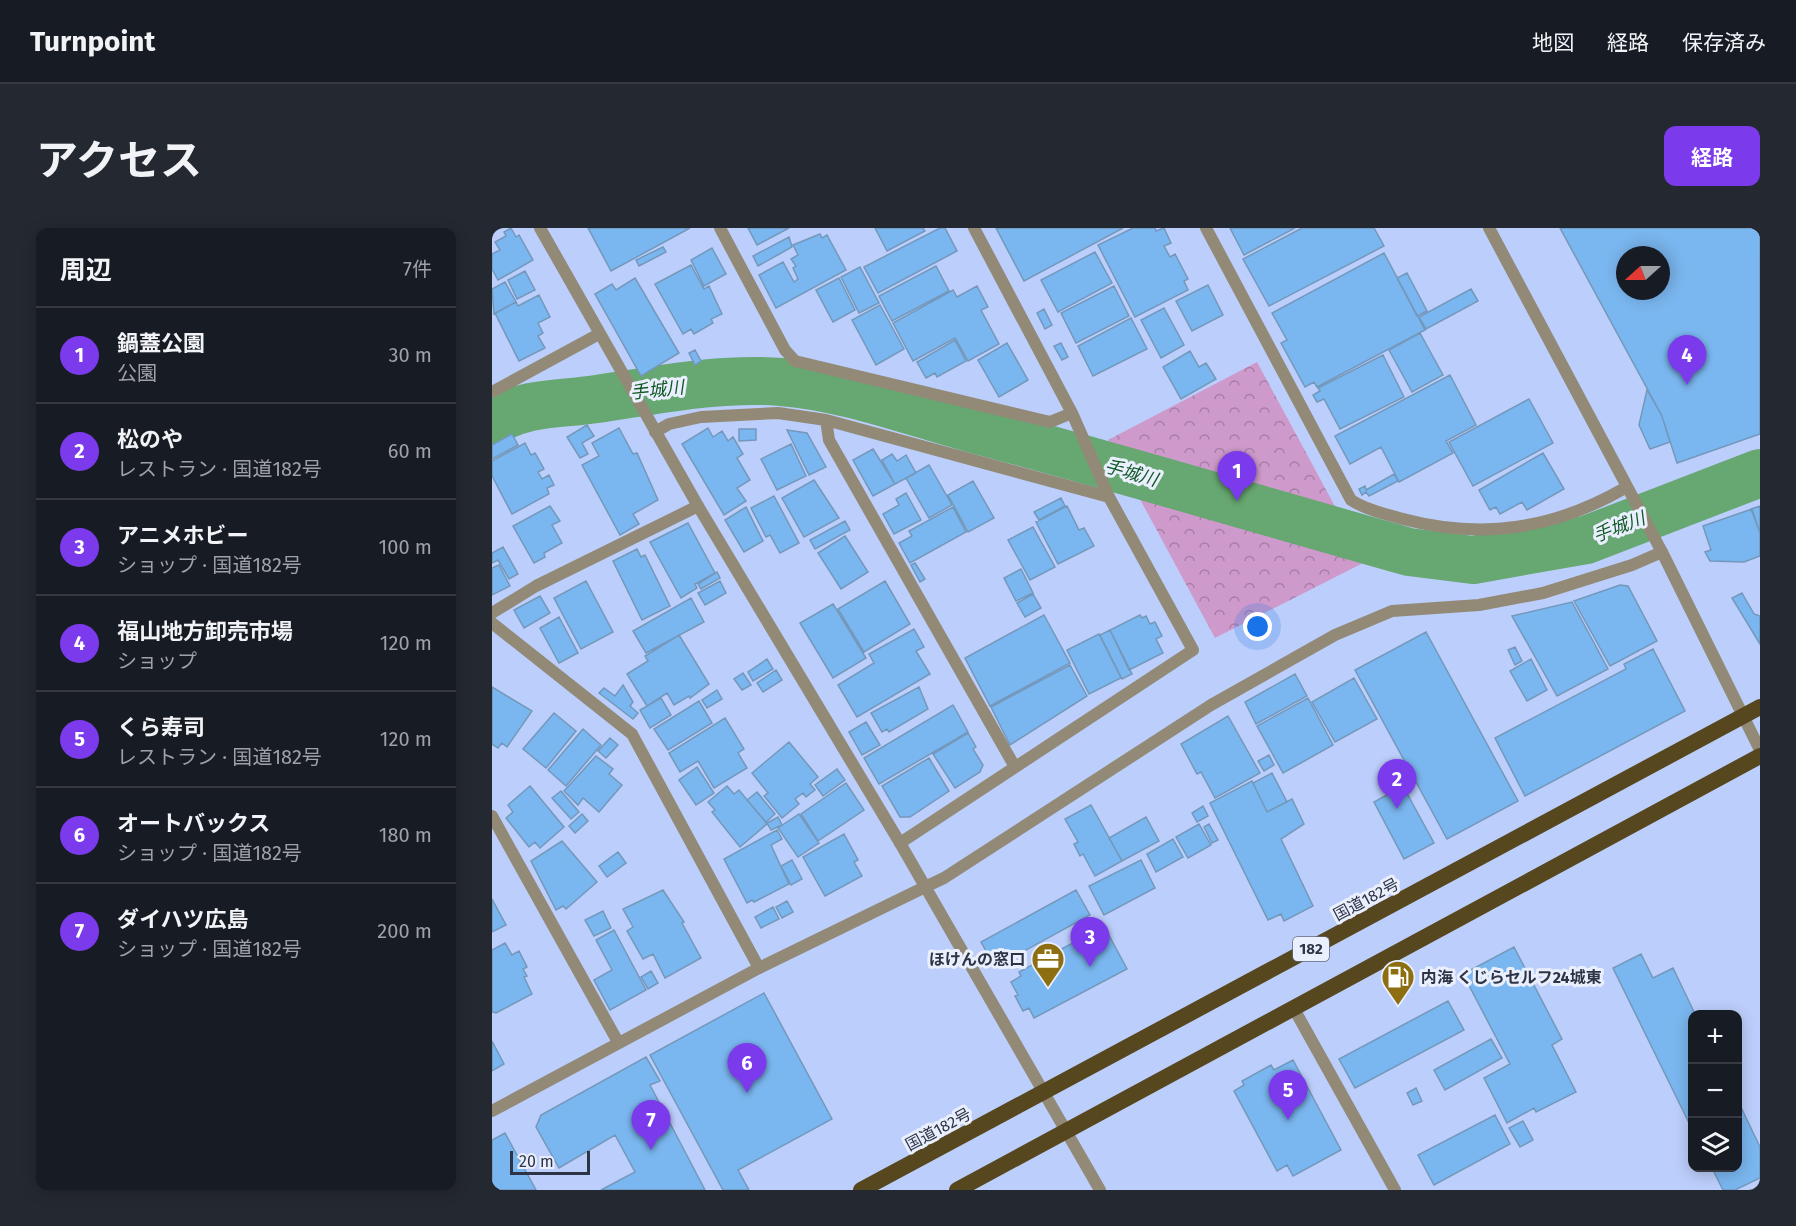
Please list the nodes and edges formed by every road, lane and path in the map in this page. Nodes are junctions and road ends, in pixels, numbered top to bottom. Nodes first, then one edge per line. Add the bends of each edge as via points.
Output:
1 (540, 228) edge
2 (720, 228) edge
3 (974, 228) edge
4 (1206, 228) edge
5 (1489, 228) edge
6 (599, 333) junction
7 (492, 392) edge
8 (1072, 413) junction
9 (826, 420) junction
10 (655, 432) junction
11 (1107, 492) junction
12 (1628, 492) junction
13 (698, 506) junction
14 (1659, 548) junction
15 (492, 613) edge
16 (492, 623) edge
17 (1760, 707) edge
18 (1743, 716) junction
19 (1760, 750) edge
20 (1760, 756) edge
21 (1015, 767) junction
22 (492, 816) edge
23 (900, 843) junction
24 (925, 887) junction
25 (759, 968) junction
26 (1293, 1007) junction
27 (618, 1042) junction
28 (1044, 1093) junction
29 (492, 1111) edge
30 (1066, 1131) junction
31 (861, 1190) edge
32 (957, 1190) edge
33 (1100, 1190) edge
34 (1395, 1190) edge

1 - 6 street
2 - 8 street via 785,350 795,361 1050,422
3 - 8 street
4 - 12 street via 1351,500 1364,508 1438,527 1512,530
5 - 12 street
6 - 7 street
6 - 10 street
8 - 11 street
9 - 10 street via 778,413 701,417 669,424
9 - 11 street
9 - 21 street via 829,441
10 - 13 street
11 - 21 street via 1193,650
12 - 14 street
13 - 15 street via 536,586
13 - 23 street
14 - 18 street
14 - 24 street via 1632,565 1543,593 1479,605 1392,611 1335,635 1211,705
16 - 25 street via 632,734
17 - 18 highway, 国道182号 / 182
18 - 19 street
18 - 28 highway, 国道182号 / 182
20 - 26 highway, 182
21 - 23 street
22 - 27 street
23 - 24 street
24 - 25 street
24 - 28 street
25 - 27 street
26 - 30 highway, 182
26 - 34 street
27 - 29 street
28 - 30 street
28 - 31 highway, 国道182号 / 182
30 - 32 highway, 182
30 - 33 street

